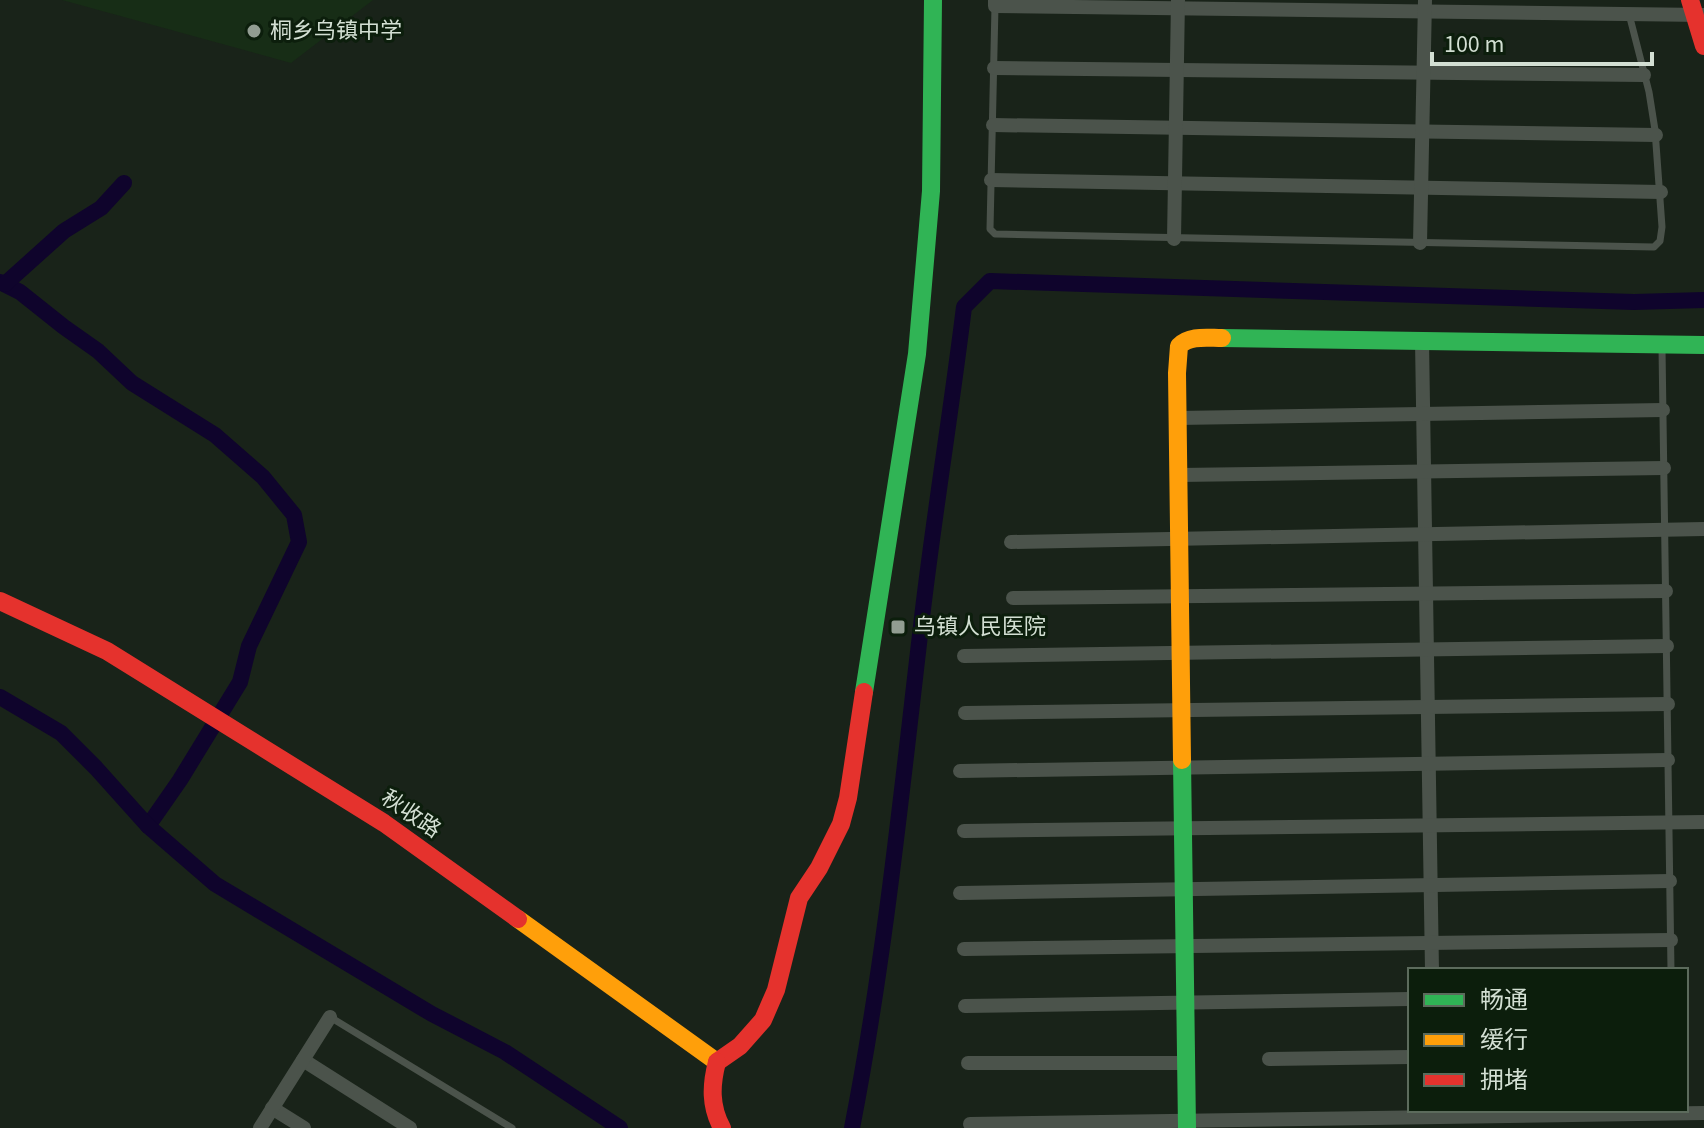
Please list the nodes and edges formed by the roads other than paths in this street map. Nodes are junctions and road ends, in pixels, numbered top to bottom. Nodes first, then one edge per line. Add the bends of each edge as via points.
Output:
1 (933, 0) edge
2 (995, 3) edge
3 (1178, 4) edge
4 (1425, 6) edge
5 (1696, 10) edge
6 (1629, 14) junction
7 (1704, 46) edge
8 (994, 68) junction
9 (1177, 70) junction
10 (1423, 73) junction
11 (1644, 75) junction
12 (993, 125) junction
13 (1176, 128) junction
14 (1422, 131) junction
15 (1656, 135) junction
16 (991, 180) junction
17 (1174, 184) junction
18 (1421, 188) junction
19 (1661, 192) junction
20 (1174, 239) junction
21 (1420, 243) junction
22 (1422, 341) junction
23 (1662, 344) junction
24 (1704, 345) edge
25 (1663, 410) junction
26 (1423, 414) junction
27 (1178, 418) junction
28 (1664, 468) junction
29 (1424, 471) junction
30 (1179, 475) junction
31 (1665, 529) junction
32 (1704, 529) edge
33 (1425, 534) junction
34 (1180, 539) junction
35 (1011, 542) dead end
36 (1666, 591) junction
37 (1426, 594) junction
38 (1180, 596) junction
39 (1013, 598) dead end
40 (0, 601) edge
41 (1667, 646) junction
42 (1427, 650) junction
43 (1181, 653) junction
44 (964, 656) dead end
45 (1668, 704) junction
46 (1428, 707) junction
47 (1182, 710) junction
48 (965, 713) dead end
49 (1668, 760) junction
50 (1429, 764) junction
51 (1183, 768) junction
52 (960, 771) dead end
53 (1669, 822) junction
54 (1704, 822) edge
55 (1430, 825) junction
56 (1183, 828) junction
57 (964, 831) dead end
58 (1670, 881) junction
59 (1431, 885) junction
60 (1184, 889) junction
61 (960, 893) dead end
62 (1671, 940) junction
63 (1432, 943) junction
64 (1185, 946) junction
65 (964, 949) dead end
66 (1432, 968) edge
67 (1671, 968) edge
68 (1408, 999) edge
69 (1186, 1003) junction
70 (965, 1006) dead end
71 (330, 1017) joint
72 (1408, 1057) edge
73 (1269, 1059) dead end
74 (303, 1060) junction
75 (717, 1062) junction
76 (968, 1063) dead end
77 (1187, 1063) junction
78 (272, 1108) junction
79 (1704, 1113) edge
80 (1673, 1117) edge
81 (1434, 1118) edge
82 (970, 1124) dead end
83 (1187, 1124) edge
84 (260, 1128) edge
85 (304, 1128) edge
86 (410, 1128) edge
87 (512, 1128) edge
88 (722, 1128) edge

1 - 75 street via 931,191 917,354 848,798 841,824 799,898 763,1020
2 - 3 street
2 - 8 lane
3 - 4 street
3 - 9 street
4 - 6 street
4 - 10 street
5 - 6 street
5 - 7 street
6 - 11 lane
8 - 9 street
8 - 12 lane
9 - 10 street
9 - 13 street
10 - 11 street
10 - 14 street
11 - 15 lane
12 - 13 street
12 - 16 lane
13 - 14 street
13 - 17 street
14 - 15 street
14 - 18 street
15 - 19 lane
16 - 17 street
16 - 20 lane via 990,229 995,234
17 - 18 street
17 - 20 street
18 - 19 street
18 - 21 street
19 - 21 lane via 1662,227 1654,247
20 - 21 lane
22 - 23 street
22 - 26 street
22 - 27 street via 1185,340 1179,346
23 - 24 street
23 - 25 lane
25 - 26 street
25 - 28 lane
26 - 27 street
26 - 29 street
27 - 30 street
28 - 29 street
28 - 31 lane
29 - 30 street
29 - 33 street
30 - 34 street
31 - 32 street
31 - 33 street
31 - 36 lane
33 - 34 street
33 - 37 street
34 - 35 street
34 - 38 street
36 - 37 street
36 - 41 lane
37 - 38 street
37 - 42 street
38 - 39 street
38 - 43 street
40 - 75 street, 秋收路 via 107,651 384,823
41 - 42 street
41 - 45 lane
42 - 43 street
42 - 46 street
43 - 44 street
43 - 47 street
45 - 46 street
45 - 49 lane
46 - 47 street
46 - 50 street
47 - 48 street
47 - 51 street
49 - 50 street
49 - 53 lane
50 - 51 street
50 - 55 street
51 - 52 street
51 - 56 street
53 - 54 street
53 - 55 street
53 - 58 lane
55 - 56 street
55 - 59 street
56 - 57 street
56 - 60 street
58 - 59 street
58 - 62 lane
59 - 60 street
59 - 63 street
60 - 61 street
60 - 64 street
62 - 63 street
62 - 67 lane
63 - 64 street
63 - 66 street
64 - 65 street
64 - 69 street
68 - 69 street
69 - 70 street
69 - 77 street
71 - 74 street
71 - 87 lane
72 - 73 street
74 - 78 street
74 - 86 street
75 - 88 street via 711,1088
76 - 77 street
77 - 83 street
78 - 84 street
78 - 85 street
79 - 80 street
80 - 81 street
81 - 83 street
82 - 83 street

